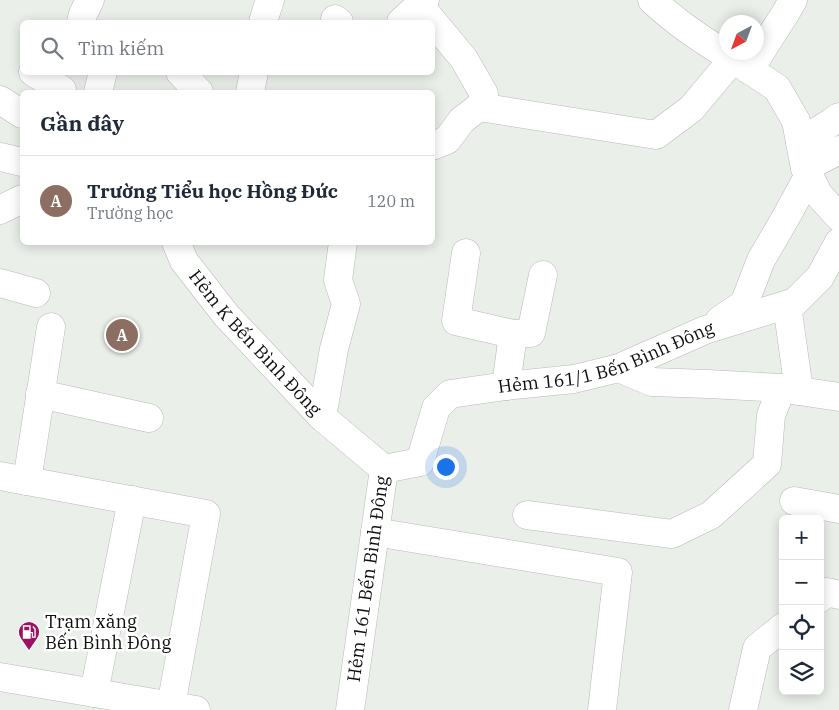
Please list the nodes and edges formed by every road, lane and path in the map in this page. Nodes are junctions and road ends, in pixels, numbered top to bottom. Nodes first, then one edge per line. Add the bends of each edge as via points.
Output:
1 (90, 0) edge
2 (652, 0) edge
3 (793, 0) edge
4 (415, 9) edge
5 (82, 20) edge
6 (426, 20) edge
7 (435, 29) edge
8 (741, 64) junction
9 (40, 75) edge
10 (102, 75) edge
11 (183, 75) edge
12 (253, 75) edge
13 (63, 85) edge
14 (98, 90) edge
15 (197, 90) edge
16 (250, 90) edge
17 (0, 100) edge
18 (479, 107) junction
19 (20, 113) edge
20 (839, 116) edge
21 (800, 142) junction
22 (435, 145) edge
23 (839, 150) edge
24 (0, 157) edge
25 (20, 162) edge
26 (807, 171) junction
27 (20, 200) edge
28 (0, 210) edge
29 (839, 217) edge
30 (839, 242) edge
31 (177, 245) edge
32 (342, 245) edge
33 (466, 253) dead end
34 (543, 275) dead end
35 (0, 283) edge
36 (36, 293) dead end
37 (787, 305) junction
38 (51, 327) dead end
39 (705, 330) junction
40 (513, 334) junction
41 (620, 368) junction
42 (506, 386) junction
43 (790, 390) junction
44 (40, 394) junction
45 (839, 398) edge
46 (322, 417) junction
47 (149, 418) dead end
48 (384, 469) junction
49 (0, 476) edge
50 (27, 481) junction
51 (132, 500) junction
52 (794, 501) dead end
53 (839, 509) edge
54 (527, 515) dead end
55 (375, 532) junction
56 (824, 595) edge
57 (839, 595) edge
58 (779, 631) edge
59 (0, 677) edge
60 (94, 693) junction
61 (184, 708) edge
62 (350, 710) edge
63 (602, 710) edge
64 (743, 710) edge

1 - 5 street
2 - 8 street via 668,15
3 - 8 street via 785,14
4 - 6 street
7 - 18 street via 464,59 484,94
8 - 18 street via 692,109 656,135
8 - 21 street via 777,88 796,121
9 - 13 street
10 - 14 street
11 - 15 street
12 - 16 street
17 - 19 street
18 - 22 street via 462,120 447,140
20 - 21 street
21 - 26 street
23 - 26 street
24 - 25 street
26 - 29 street via 819,195
26 - 39 street via 761,260 744,304
27 - 28 street
30 - 37 street, Hẻm 161/1 Bến Bình Đông via 820,277 795,302
31 - 46 street, Hẻm K Bến Bình Đông via 184,261 226,315
32 - 46 street, Hẻm K Bến Bình Đông via 338,280 346,304
33 - 40 street via 456,321
34 - 40 street via 531,333
35 - 36 street
37 - 39 street, Hẻm 161/1 Bến Bình Đông
37 - 43 street
38 - 44 street
39 - 41 street, Hẻm 161/1 Bến Bình Đông
40 - 42 street
41 - 42 street, Hẻm 161/1 Bến Bình Đông via 574,379
41 - 43 street via 652,382
42 - 48 street, Hẻm 161/1 Bến Bình Đông via 450,394 436,408 420,462
43 - 45 street
43 - 54 street via 771,416 767,464 711,515 672,534
44 - 47 street
44 - 50 street
46 - 48 street, Hẻm 161 Bến Bình Đông
48 - 55 street, Hẻm 161 Bến Bình Đông
49 - 50 street
50 - 51 street
51 - 60 street
51 - 61 street via 206,514
52 - 53 street
55 - 62 street, Hẻm 161 Bến Bình Đông
55 - 63 street via 618,572
56 - 57 street via 827,592
58 - 64 street via 757,648
59 - 60 street
60 - 61 street

